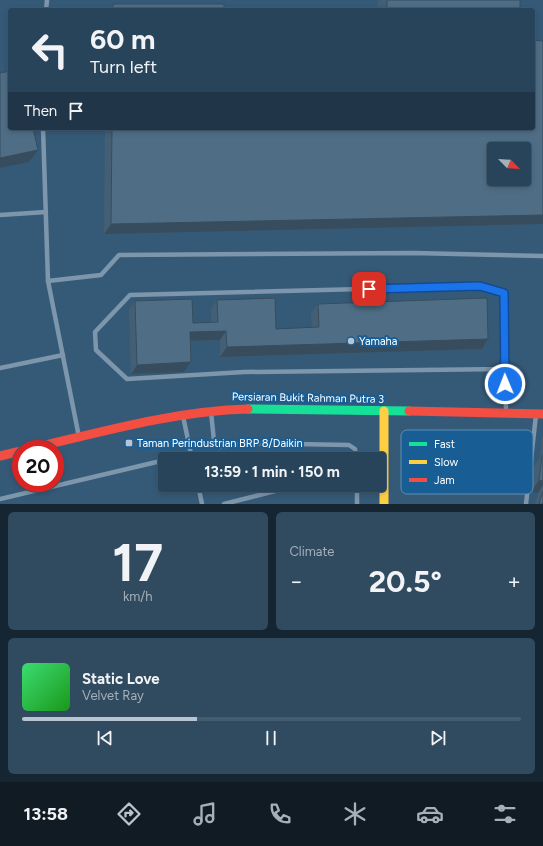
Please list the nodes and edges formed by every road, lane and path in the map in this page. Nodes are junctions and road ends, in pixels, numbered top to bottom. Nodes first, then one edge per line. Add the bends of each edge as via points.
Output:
1 (43, 130) edge
2 (46, 212) junction
3 (0, 215) edge
4 (543, 256) edge
5 (48, 281) junction
6 (63, 355) junction
7 (0, 368) edge
8 (505, 370) junction
9 (210, 410) junction
10 (384, 411) junction
11 (182, 414) junction
12 (506, 414) junction
13 (539, 414) edge
14 (79, 437) junction
15 (64, 441) edge
16 (191, 452) edge
17 (355, 452) edge
18 (12, 453) edge
19 (0, 456) edge
20 (533, 456) edge
21 (158, 462) edge
22 (199, 492) edge
23 (271, 492) edge
24 (357, 492) edge
25 (527, 494) edge
26 (0, 499) edge
27 (202, 504) edge
28 (224, 504) edge
29 (358, 504) edge
30 (384, 504) edge
31 (526, 504) edge

1 - 2 lane
2 - 3 lane
2 - 5 lane
4 - 5 lane via 414,253 119,255 101,275
5 - 6 lane
6 - 7 lane
6 - 14 lane
8 - 8 lane via 244,372 127,379 96,350 95,332 130,295 480,286 504,293
8 - 12 lane
9 - 10 main road, Persiaran Bukit Rahman Putra 3 via 266,408
9 - 11 main road, Persiaran Bukit Rahman Putra 3
9 - 17 lane via 214,441 220,447 247,443 349,445
10 - 12 main road, Persiaran Bukit Rahman Putra 3
10 - 30 main road
11 - 14 main road, Persiaran Bukit Rahman Putra 3
11 - 16 lane
12 - 13 main road, Persiaran Bukit Rahman Putra 3
13 - 20 lane
14 - 15 main road, Persiaran Bukit Rahman Putra 3
18 - 19 main road
21 - 26 lane
22 - 27 lane
23 - 28 lane
24 - 29 lane
25 - 31 lane

